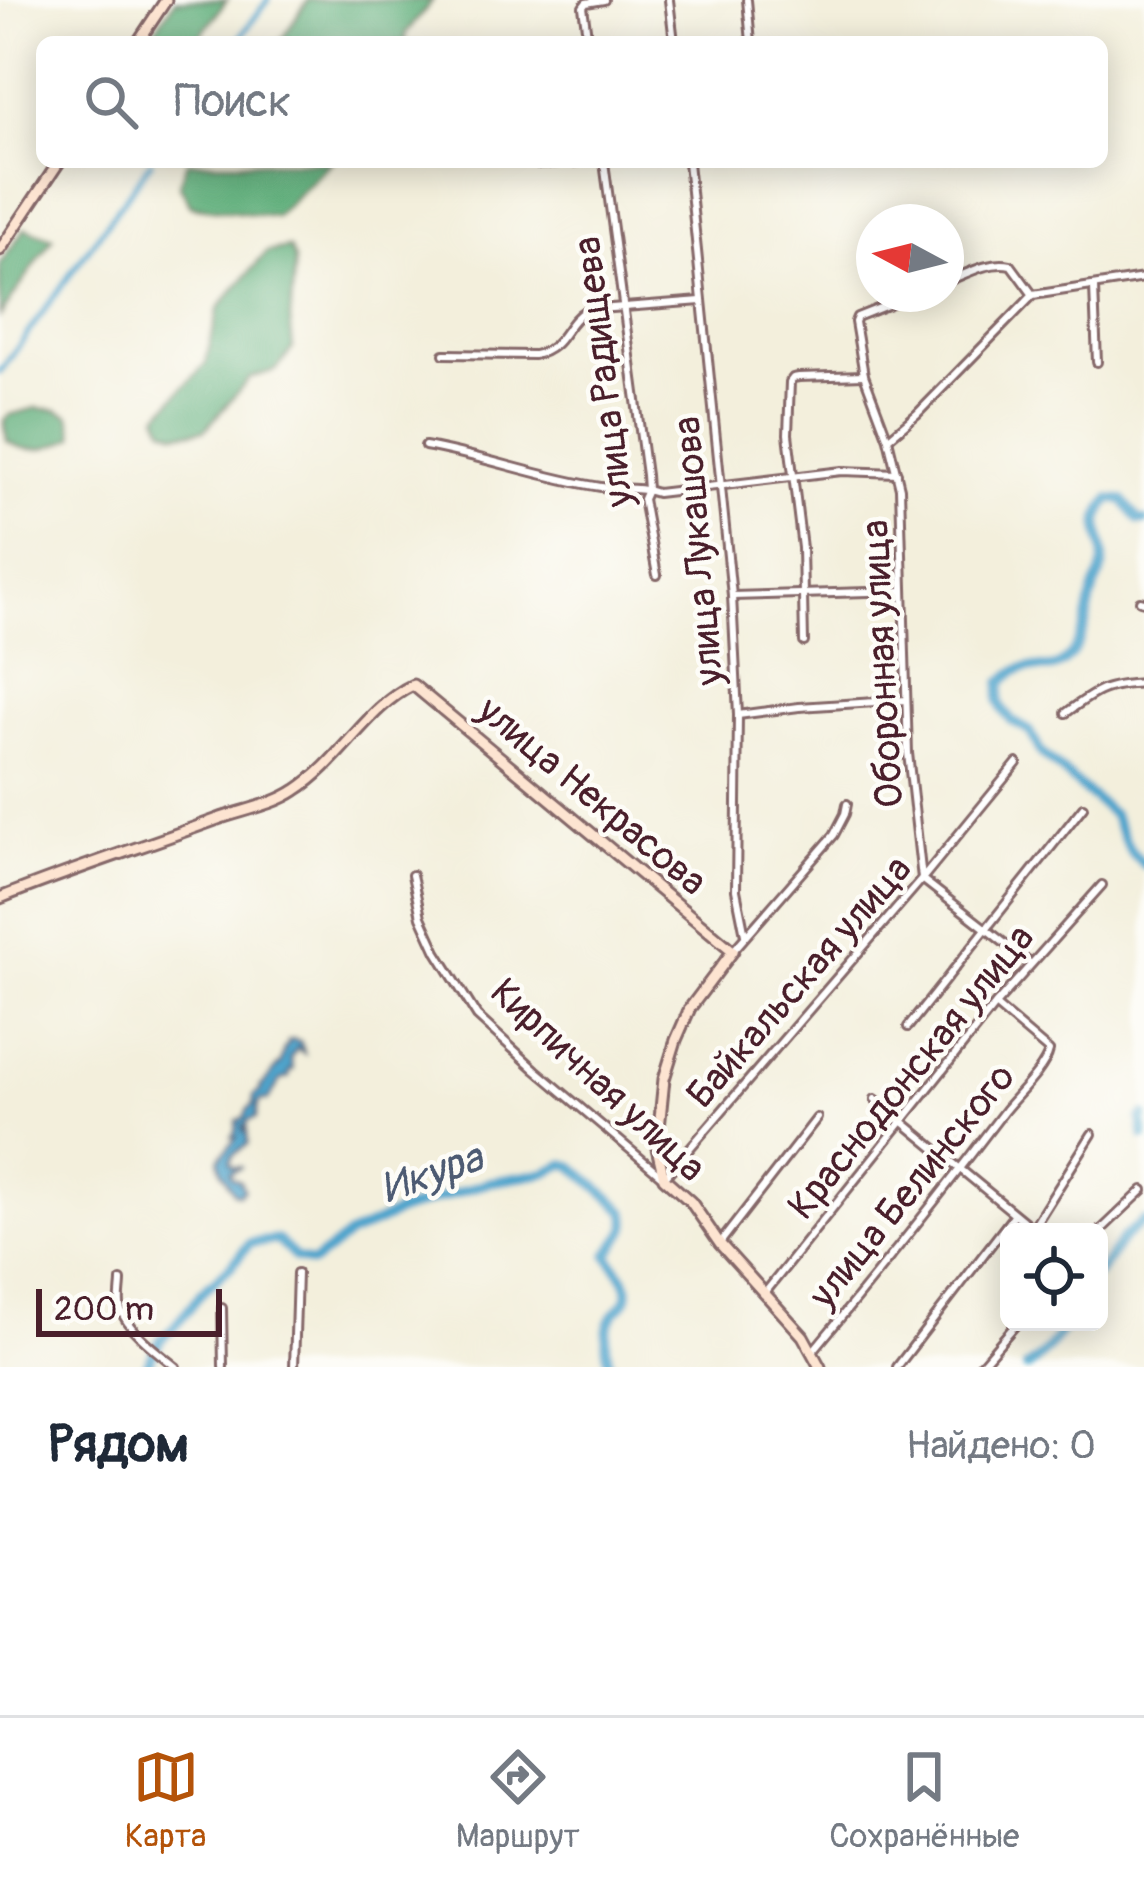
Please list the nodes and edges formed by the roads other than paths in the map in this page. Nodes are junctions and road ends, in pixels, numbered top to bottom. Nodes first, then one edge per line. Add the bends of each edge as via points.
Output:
1 (166, 0) edge
2 (604, 0) edge
3 (669, 0) edge
4 (747, 0) edge
5 (142, 36) edge
6 (587, 36) edge
7 (673, 36) edge
8 (750, 36) edge
9 (55, 168) edge
10 (605, 168) edge
11 (689, 168) edge
12 (0, 250) edge
13 (964, 275) edge
14 (1144, 278) edge
15 (1094, 287) junction
16 (1034, 295) junction
17 (701, 302) junction
18 (623, 306) junction
19 (870, 312) edge
20 (444, 354) dead end
21 (1097, 362) dead end
22 (864, 375) junction
23 (888, 439) junction
24 (425, 446) dead end
25 (897, 473) junction
26 (795, 476) junction
27 (721, 487) junction
28 (647, 490) junction
29 (656, 575) dead end
30 (902, 591) junction
31 (802, 595) junction
32 (731, 596) junction
33 (804, 642) dead end
34 (1144, 683) edge
35 (906, 700) junction
36 (1066, 713) dead end
37 (738, 715) junction
38 (1018, 763) dead end
39 (847, 804) dead end
40 (1083, 807) dead end
41 (412, 875) dead end
42 (922, 879) junction
43 (1102, 885) dead end
44 (0, 898) edge
45 (986, 929) junction
46 (745, 935) junction
47 (733, 951) junction
48 (1030, 963) junction
49 (995, 1006) junction
50 (908, 1027) dead end
51 (875, 1099) dead end
52 (817, 1118) dead end
53 (901, 1123) junction
54 (1092, 1134) dead end
55 (961, 1168) junction
56 (664, 1178) junction
57 (1143, 1190) edge
58 (1015, 1215) junction
59 (1026, 1223) edge
60 (1039, 1223) edge
61 (1108, 1223) edge
62 (720, 1244) junction
63 (297, 1274) dead end
64 (121, 1281) dead end
65 (764, 1294) junction
66 (222, 1308) dead end
67 (1010, 1331) edge
68 (813, 1351) junction
69 (176, 1367) edge
70 (223, 1367) edge
71 (294, 1367) edge
72 (820, 1367) edge
73 (897, 1367) edge
74 (980, 1367) edge

1 - 5 street
2 - 6 street via 583,7
3 - 7 street
4 - 8 street
9 - 12 street
10 - 18 street, улица Радищева
11 - 17 street, улица Лукашова
13 - 16 street via 1006,262
14 - 15 street
15 - 16 street
15 - 21 street
16 - 23 street
17 - 18 street
17 - 27 street, улица Лукашова
18 - 20 street via 580,313 558,344 534,356
18 - 28 street, улица Радищева
19 - 22 street, Оборонная улица via 855,322
22 - 23 street, Оборонная улица
22 - 26 street via 793,378 788,434
23 - 25 street, Оборонная улица
24 - 28 street via 604,488
25 - 26 street
25 - 30 street, Оборонная улица
26 - 27 street
26 - 31 street
27 - 28 street
27 - 32 street, улица Лукашова
28 - 29 street, улица Радищева
30 - 31 street
30 - 35 street, Оборонная улица
31 - 32 street
31 - 33 street
32 - 37 street, улица Лукашова
34 - 36 street via 1113,685
35 - 37 street
35 - 42 street, Оборонная улица
37 - 46 street, улица Лукашова via 736,890
38 - 42 street, Байкальская улица
39 - 46 street via 833,835
40 - 45 street
41 - 56 street, Кирпичная улица via 437,952 477,1016
42 - 45 street
42 - 56 street, Байкальская улица
43 - 48 street, Краснодонская улица
44 - 47 street, улица Некрасова via 292,794 413,686
45 - 48 street
45 - 50 street
46 - 47 street
47 - 56 street via 689,1008 664,1079 657,1148
48 - 49 street, Краснодонская улица
49 - 53 street, Краснодонская улица
49 - 55 street, улица Белинского via 1041,1042 1048,1059
51 - 53 street
52 - 62 street
53 - 55 street
53 - 65 street, Краснодонская улица
54 - 60 street
55 - 58 street
55 - 68 street, улица Белинского
56 - 62 street, Кирпичная улица
57 - 61 street
58 - 59 street
58 - 73 street
62 - 65 street, Кирпичная улица
63 - 71 street
64 - 69 street via 120,1310
65 - 68 street, Кирпичная улица
66 - 70 street
67 - 74 street
68 - 72 street, Кирпичная улица

